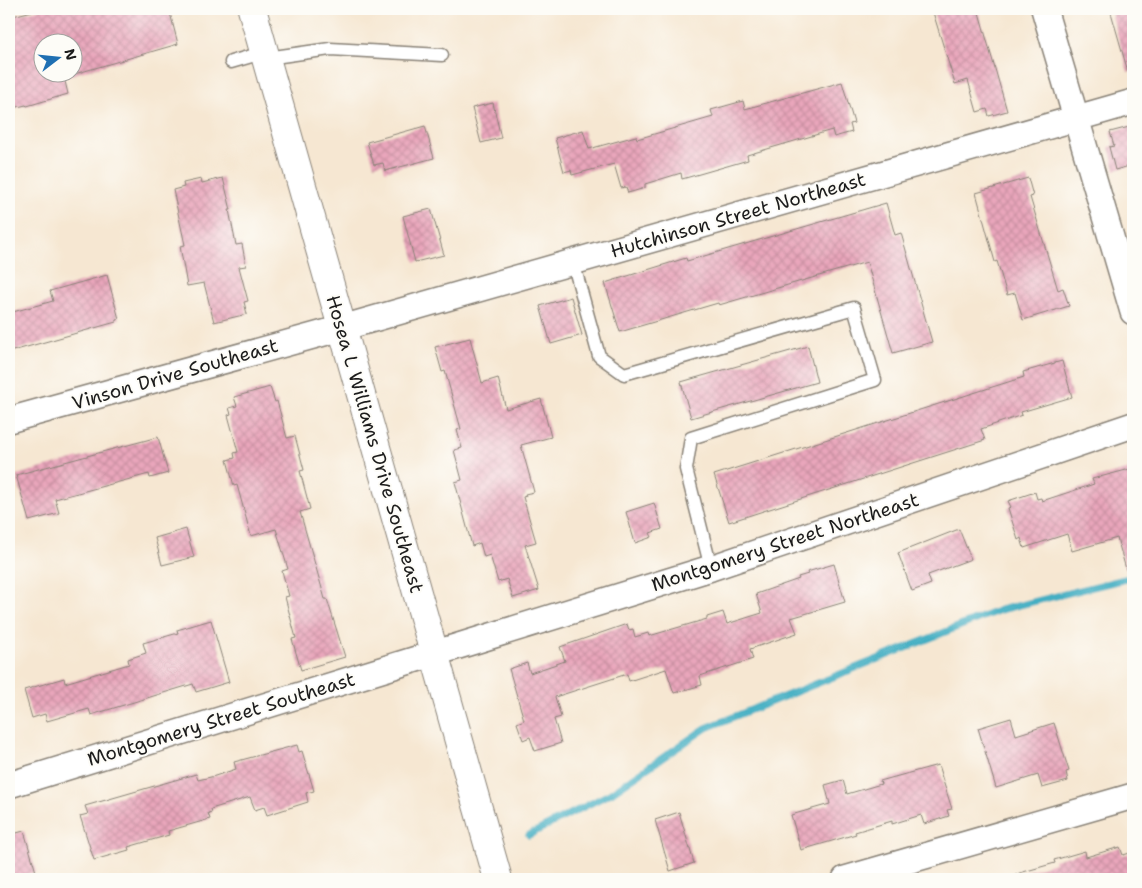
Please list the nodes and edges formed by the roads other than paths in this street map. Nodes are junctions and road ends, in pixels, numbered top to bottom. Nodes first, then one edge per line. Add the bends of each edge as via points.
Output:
1 (252, 9) edge
2 (1044, 9) edge
3 (266, 55) junction
4 (442, 55) dead end
5 (231, 62) dead end
6 (1133, 102) edge
7 (1076, 118) junction
8 (573, 262) junction
9 (1133, 312) edge
10 (342, 328) junction
11 (9, 420) edge
12 (1133, 425) edge
13 (712, 568) junction
14 (434, 653) junction
15 (9, 785) edge
16 (1133, 796) edge
17 (498, 879) edge
18 (845, 879) edge

1 - 3 street, Hosea L Williams Drive Southeast
2 - 7 street
3 - 4 lane via 330,49
3 - 5 lane
3 - 10 street, Hosea L Williams Drive Southeast
6 - 7 street, Hutchinson Street Northeast
7 - 8 street, Hutchinson Street Northeast
7 - 9 street
8 - 10 street, Hutchinson Street Northeast
8 - 13 lane via 599,356 624,374 854,308 875,380 691,438 686,469
10 - 11 street, Vinson Drive Southeast
10 - 14 street, Hosea L Williams Drive Southeast
12 - 13 street, Montgomery Street Northeast
13 - 14 street, Montgomery Street Northeast
14 - 15 street, Montgomery Street Southeast
14 - 17 street, Hosea L Williams Drive Southeast
16 - 18 street

